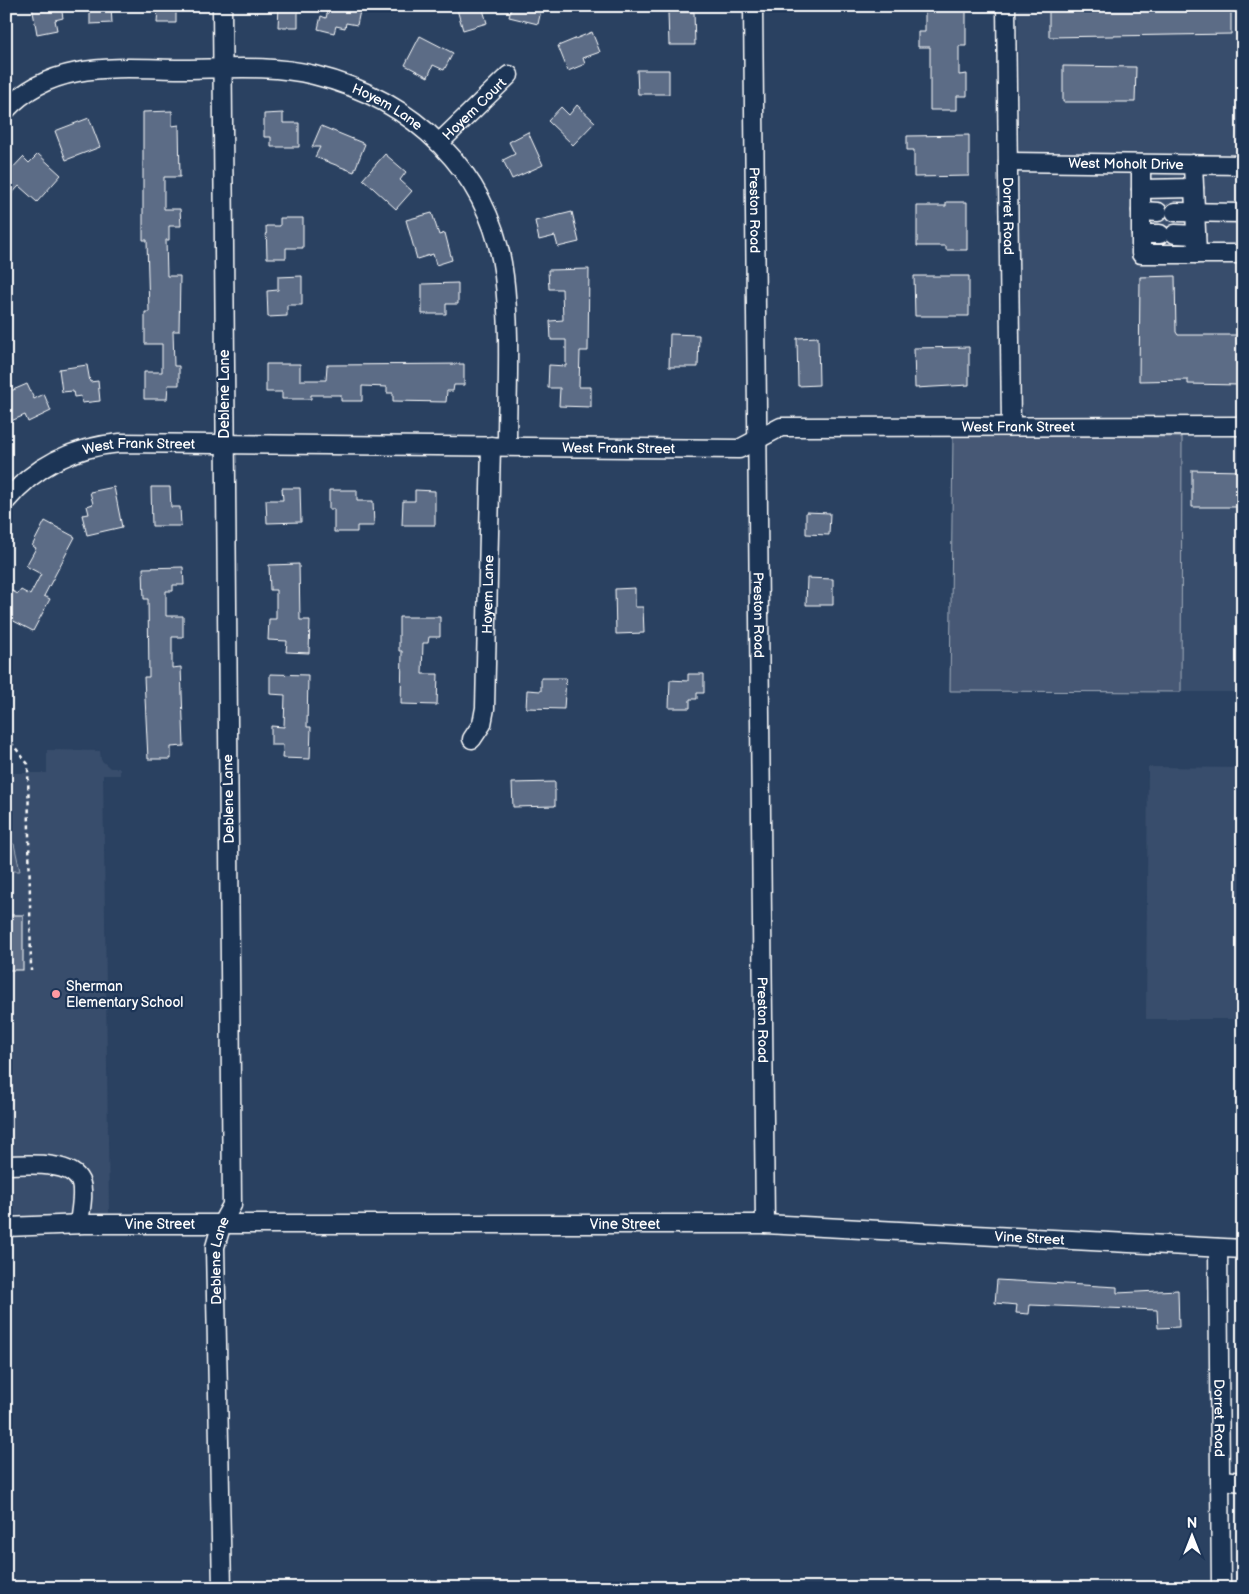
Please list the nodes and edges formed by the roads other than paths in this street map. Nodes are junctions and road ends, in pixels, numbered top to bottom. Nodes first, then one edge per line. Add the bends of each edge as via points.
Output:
1 (222, 6) edge
2 (753, 6) edge
3 (1006, 6) edge
4 (222, 69) junction
5 (509, 75) dead end
6 (12, 104) edge
7 (439, 142) junction
8 (1008, 162) junction
9 (1141, 164) junction
10 (1193, 164) junction
11 (1243, 165) edge
12 (1194, 188) junction
13 (1141, 189) junction
14 (1158, 212) junction
15 (1195, 213) junction
16 (1243, 213) edge
17 (1142, 234) junction
18 (1196, 235) junction
19 (1197, 254) junction
20 (1243, 254) edge
21 (1011, 425) junction
22 (1243, 426) edge
23 (758, 438) junction
24 (225, 445) junction
25 (499, 446) junction
26 (6, 501) edge
27 (472, 739) dead end
28 (6, 1166) edge
29 (79, 1224) junction
30 (222, 1224) junction
31 (765, 1224) junction
32 (6, 1226) edge
33 (1218, 1248) junction
34 (1243, 1249) edge
35 (1221, 1480) junction
36 (1243, 1482) edge
37 (222, 1588) edge
38 (1221, 1588) edge

1 - 4 street, Deblene Lane
2 - 23 street, Preston Road
3 - 8 street, Dorret Road
4 - 6 street, Hoyem Lane via 85,70 52,78
4 - 7 street, Hoyem Lane via 276,69 313,74 381,99
4 - 24 street, Deblene Lane
5 - 7 street, Hoyem Court
7 - 25 street, Hoyem Lane via 461,167 480,198 504,275 507,309
8 - 9 street, West Moholt Drive
8 - 21 street, Dorret Road
9 - 10 street, West Moholt Drive
9 - 13 street
10 - 11 street, West Moholt Drive
10 - 12 street
12 - 13 street
12 - 15 street
13 - 14 street
14 - 15 street
14 - 17 street
15 - 16 street
15 - 18 street
17 - 18 street
17 - 19 street via 1142,254
18 - 19 street
19 - 20 street
21 - 22 street, West Frank Street
21 - 23 street, West Frank Street via 781,427
23 - 25 street, West Frank Street via 739,449
23 - 31 street, Preston Road
24 - 25 street, West Frank Street
24 - 26 street, West Frank Street via 120,443 80,450 28,478
24 - 30 street, Deblene Lane via 232,1205
25 - 27 street, Hoyem Lane via 485,708 482,724
28 - 29 street via 56,1165 73,1173 80,1180 82,1190
29 - 30 street, Vine Street
29 - 32 street, Vine Street
30 - 31 street, Vine Street
30 - 37 street, Deblene Lane via 215,1247
31 - 33 street, Vine Street
33 - 34 street, Vine Street
33 - 35 street, Dorret Road
35 - 36 street
35 - 38 street, Dorret Road

